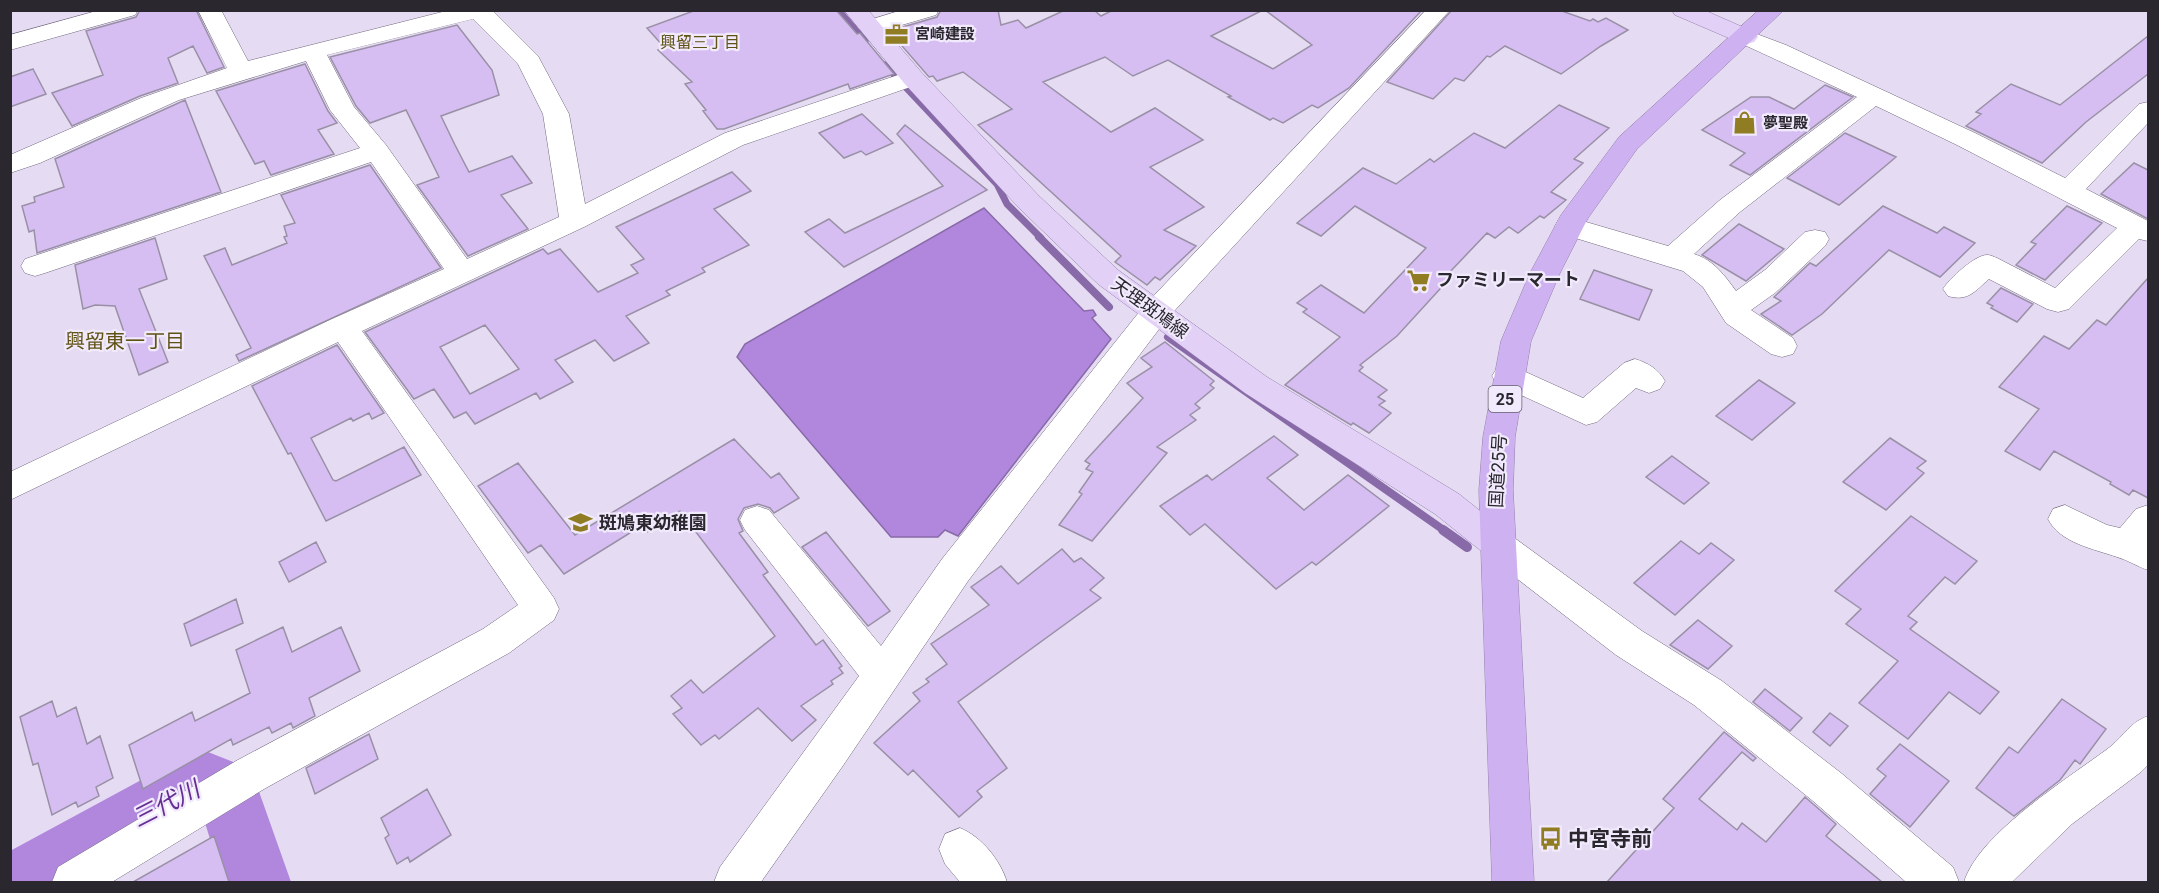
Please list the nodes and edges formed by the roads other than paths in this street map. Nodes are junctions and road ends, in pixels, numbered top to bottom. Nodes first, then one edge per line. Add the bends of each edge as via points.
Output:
1 (127, 10) edge
2 (209, 10) edge
3 (928, 10) edge
4 (1439, 10) edge
5 (1683, 10) edge
6 (1773, 10) edge
7 (478, 11) edge
8 (863, 19) edge
9 (1746, 37) junction
10 (10, 43) edge
11 (314, 53) junction
12 (242, 72) junction
13 (905, 80) junction
14 (1874, 96) junction
15 (2148, 109) edge
16 (377, 151) junction
17 (10, 165) edge
18 (2067, 192) junction
19 (574, 221) junction
20 (1569, 226) junction
21 (2142, 229) edge
22 (1815, 239) dead end
23 (1673, 258) junction
24 (35, 266) dead end
25 (462, 273) junction
26 (1958, 289) dead end
27 (1730, 307) junction
28 (1155, 313) junction
29 (343, 327) junction
30 (1782, 346) dead end
31 (1508, 376) junction
32 (1649, 381) dead end
33 (10, 487) edge
34 (2065, 519) dead end
35 (757, 520) dead end
36 (2142, 540) edge
37 (1497, 544) junction
38 (882, 676) junction
39 (2148, 734) edge
40 (960, 849) dead end
41 (73, 882) edge
42 (735, 882) edge
43 (986, 882) edge
44 (1513, 882) edge
45 (1938, 882) edge
46 (1984, 882) edge

1 - 10 street
2 - 12 street
3 - 8 street
4 - 28 street
5 - 9 main road
6 - 9 highway, 国道25号 / 25
7 - 11 street
7 - 19 street via 530,61 556,114
8 - 13 main road, 天理斑鳩線
9 - 14 street
9 - 20 highway, 国道25号 / 25 via 1628,143
11 - 12 street
11 - 16 street via 343,110
12 - 17 street via 169,96
13 - 19 street via 734,139
13 - 28 main road, 天理斑鳩線 via 1108,277
14 - 18 street
14 - 23 street via 1730,206
15 - 18 street
16 - 24 street
16 - 25 street
18 - 21 street
19 - 25 street
20 - 23 street
20 - 31 highway, 国道25号 / 25 via 1516,341
21 - 26 street via 2058,302 1987,265
22 - 27 street via 1755,294
23 - 27 street via 1704,270
25 - 29 street
27 - 30 street via 1749,326
28 - 37 main road, 天理斑鳩線 via 1256,385 1447,504
28 - 38 street via 955,570
29 - 33 street
29 - 41 street via 541,609 496,641 250,775
31 - 32 street via 1586,413 1635,371
31 - 37 highway, 国道25号 / 25 via 1499,437
34 - 36 street via 2098,537
35 - 38 street
37 - 44 highway, 国道25号 / 25
37 - 45 street via 1629,643 1708,693
38 - 42 street
39 - 46 street via 2140,748 2080,792
40 - 43 street

